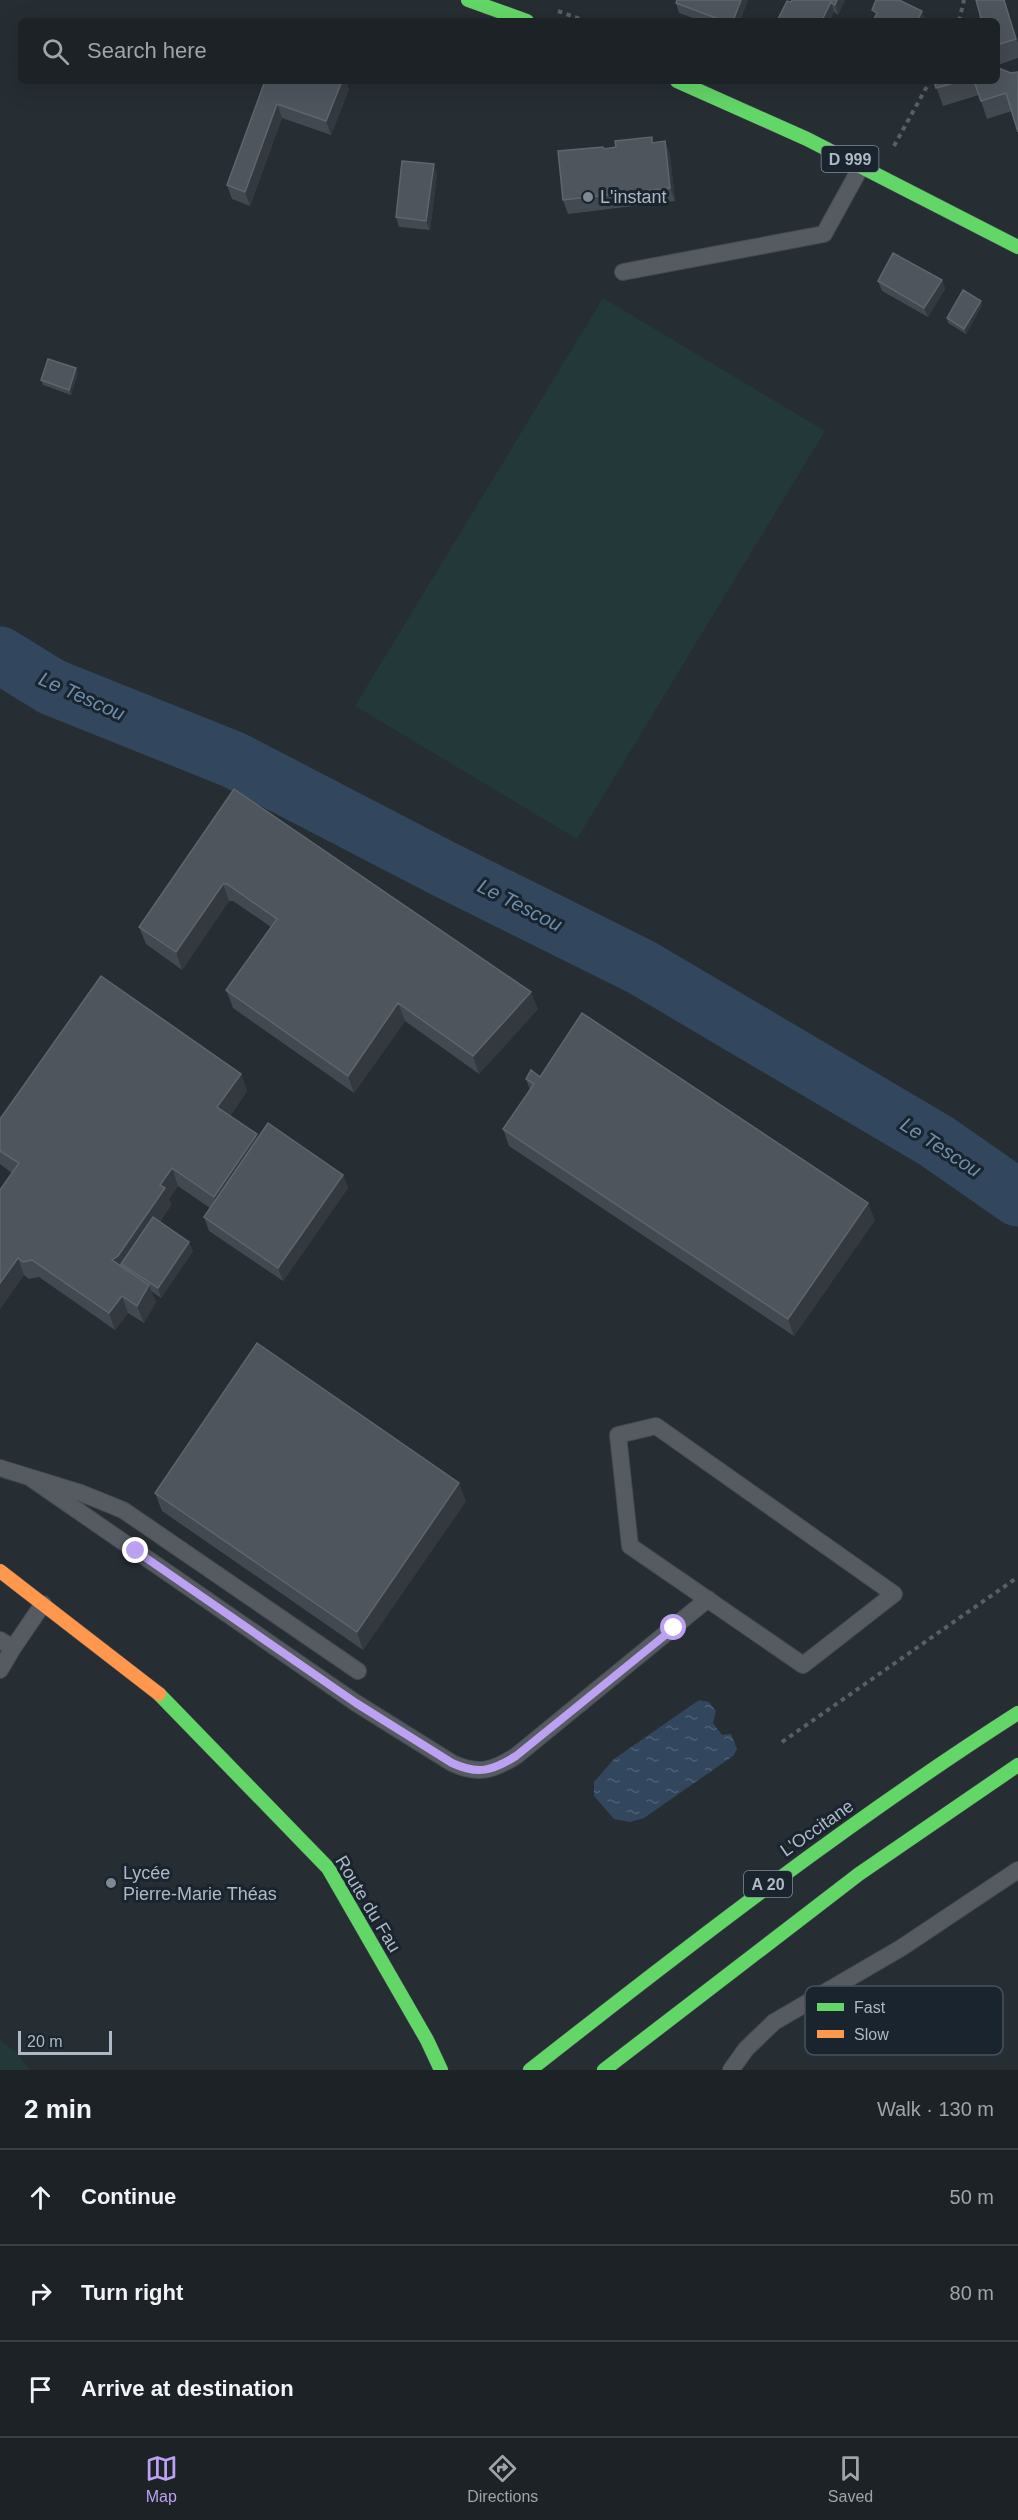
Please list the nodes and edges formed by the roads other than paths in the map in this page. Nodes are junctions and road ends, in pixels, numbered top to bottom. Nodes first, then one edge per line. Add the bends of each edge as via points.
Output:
1 (468, 0) edge
2 (518, 18) edge
3 (684, 84) edge
4 (862, 165) junction
5 (1018, 247) edge
6 (623, 272) dead end
7 (0, 1468) edge
8 (32, 1479) junction
9 (0, 1571) edge
10 (708, 1599) junction
11 (43, 1604) junction
12 (7, 1644) edge
13 (0, 1670) edge
14 (358, 1671) dead end
15 (1018, 1713) edge
16 (1018, 1765) edge
17 (1018, 1870) edge
18 (836, 1986) edge
19 (805, 2004) edge
20 (441, 2070) edge
21 (530, 2070) edge
22 (604, 2070) edge
23 (731, 2070) edge

1 - 2 main road
3 - 4 main road, D 999 via 749,110
4 - 5 main road, D 999
4 - 6 lane via 824,234
7 - 8 lane
8 - 10 lane via 356,1703 467,1770 501,1766 516,1756
8 - 14 lane via 123,1510
9 - 11 main road, Route du Fau
10 - 10 lane via 803,1665 894,1594 656,1426 618,1435 630,1546
11 - 12 lane
11 - 20 main road, Route du Fau via 164,1697 328,1868
12 - 13 lane
15 - 21 main road, L'Occitane / A 20 via 949,1756 752,1896
16 - 22 main road, A 20 via 790,1925
17 - 18 lane
19 - 23 lane via 774,2022

